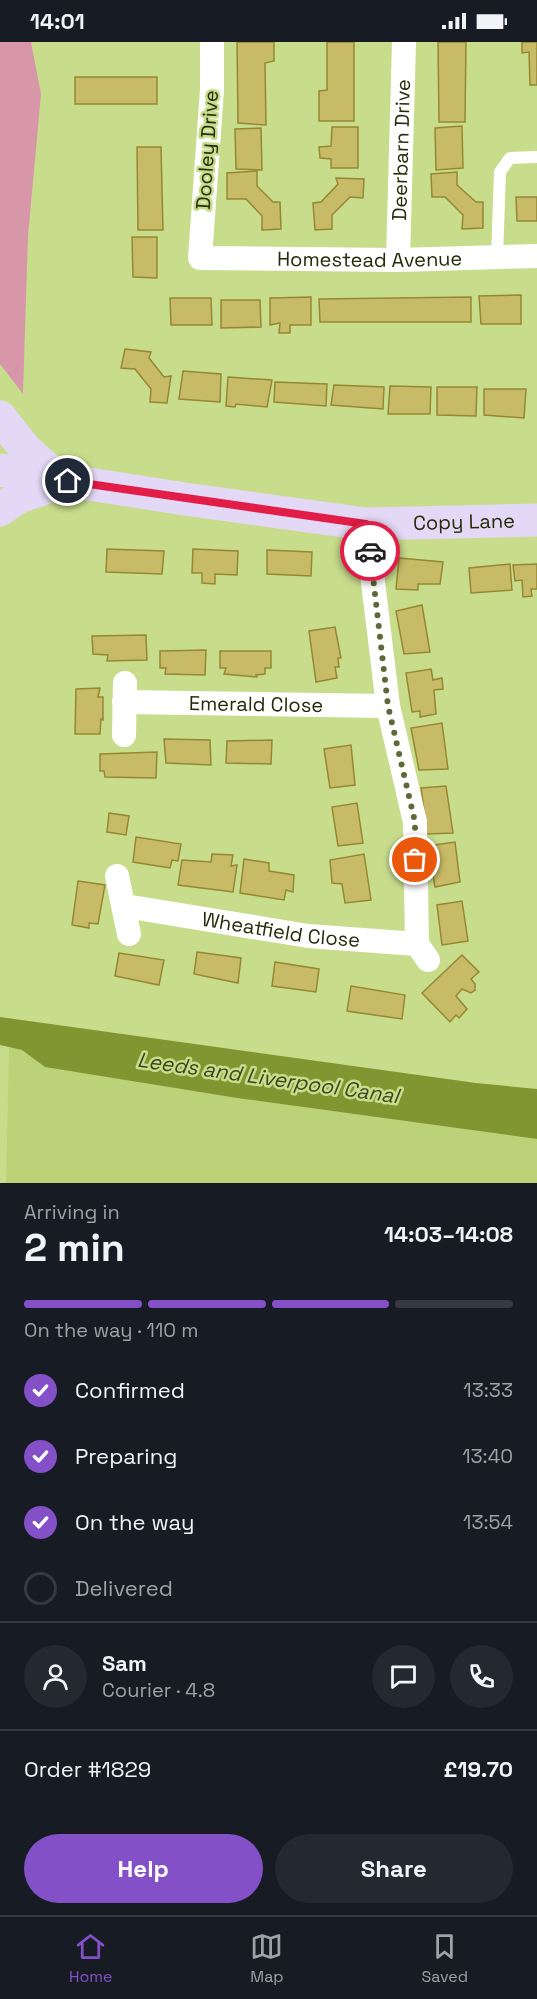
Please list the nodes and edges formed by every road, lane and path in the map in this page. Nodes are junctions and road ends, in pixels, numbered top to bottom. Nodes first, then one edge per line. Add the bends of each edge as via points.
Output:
1 (212, 42) edge
2 (404, 42) edge
3 (537, 157) edge
4 (537, 256) edge
5 (497, 257) junction
6 (200, 258) joint
7 (398, 260) junction
8 (0, 417) edge
9 (0, 470) edge
10 (63, 480) junction
11 (0, 510) edge
12 (537, 520) edge
13 (366, 524) junction
14 (388, 706) junction
15 (124, 735) dead end
16 (117, 876) dead end
17 (125, 906) junction
18 (129, 934) dead end

1 - 6 street, Dooley Drive
2 - 7 street, Deerbarn Drive
3 - 5 lane via 510,158 500,172
4 - 5 street, Homestead Avenue
5 - 7 street, Homestead Avenue
6 - 7 street, Homestead Avenue
8 - 10 main road via 26,450
9 - 10 main road, Copy Lane
10 - 11 main road via 19,497
10 - 13 main road, Copy Lane
12 - 13 main road, Copy Lane
13 - 14 street
14 - 15 street, Emerald Close via 124,693
14 - 17 street, Wheatfield Close via 415,822 423,952
16 - 17 street
17 - 18 street

